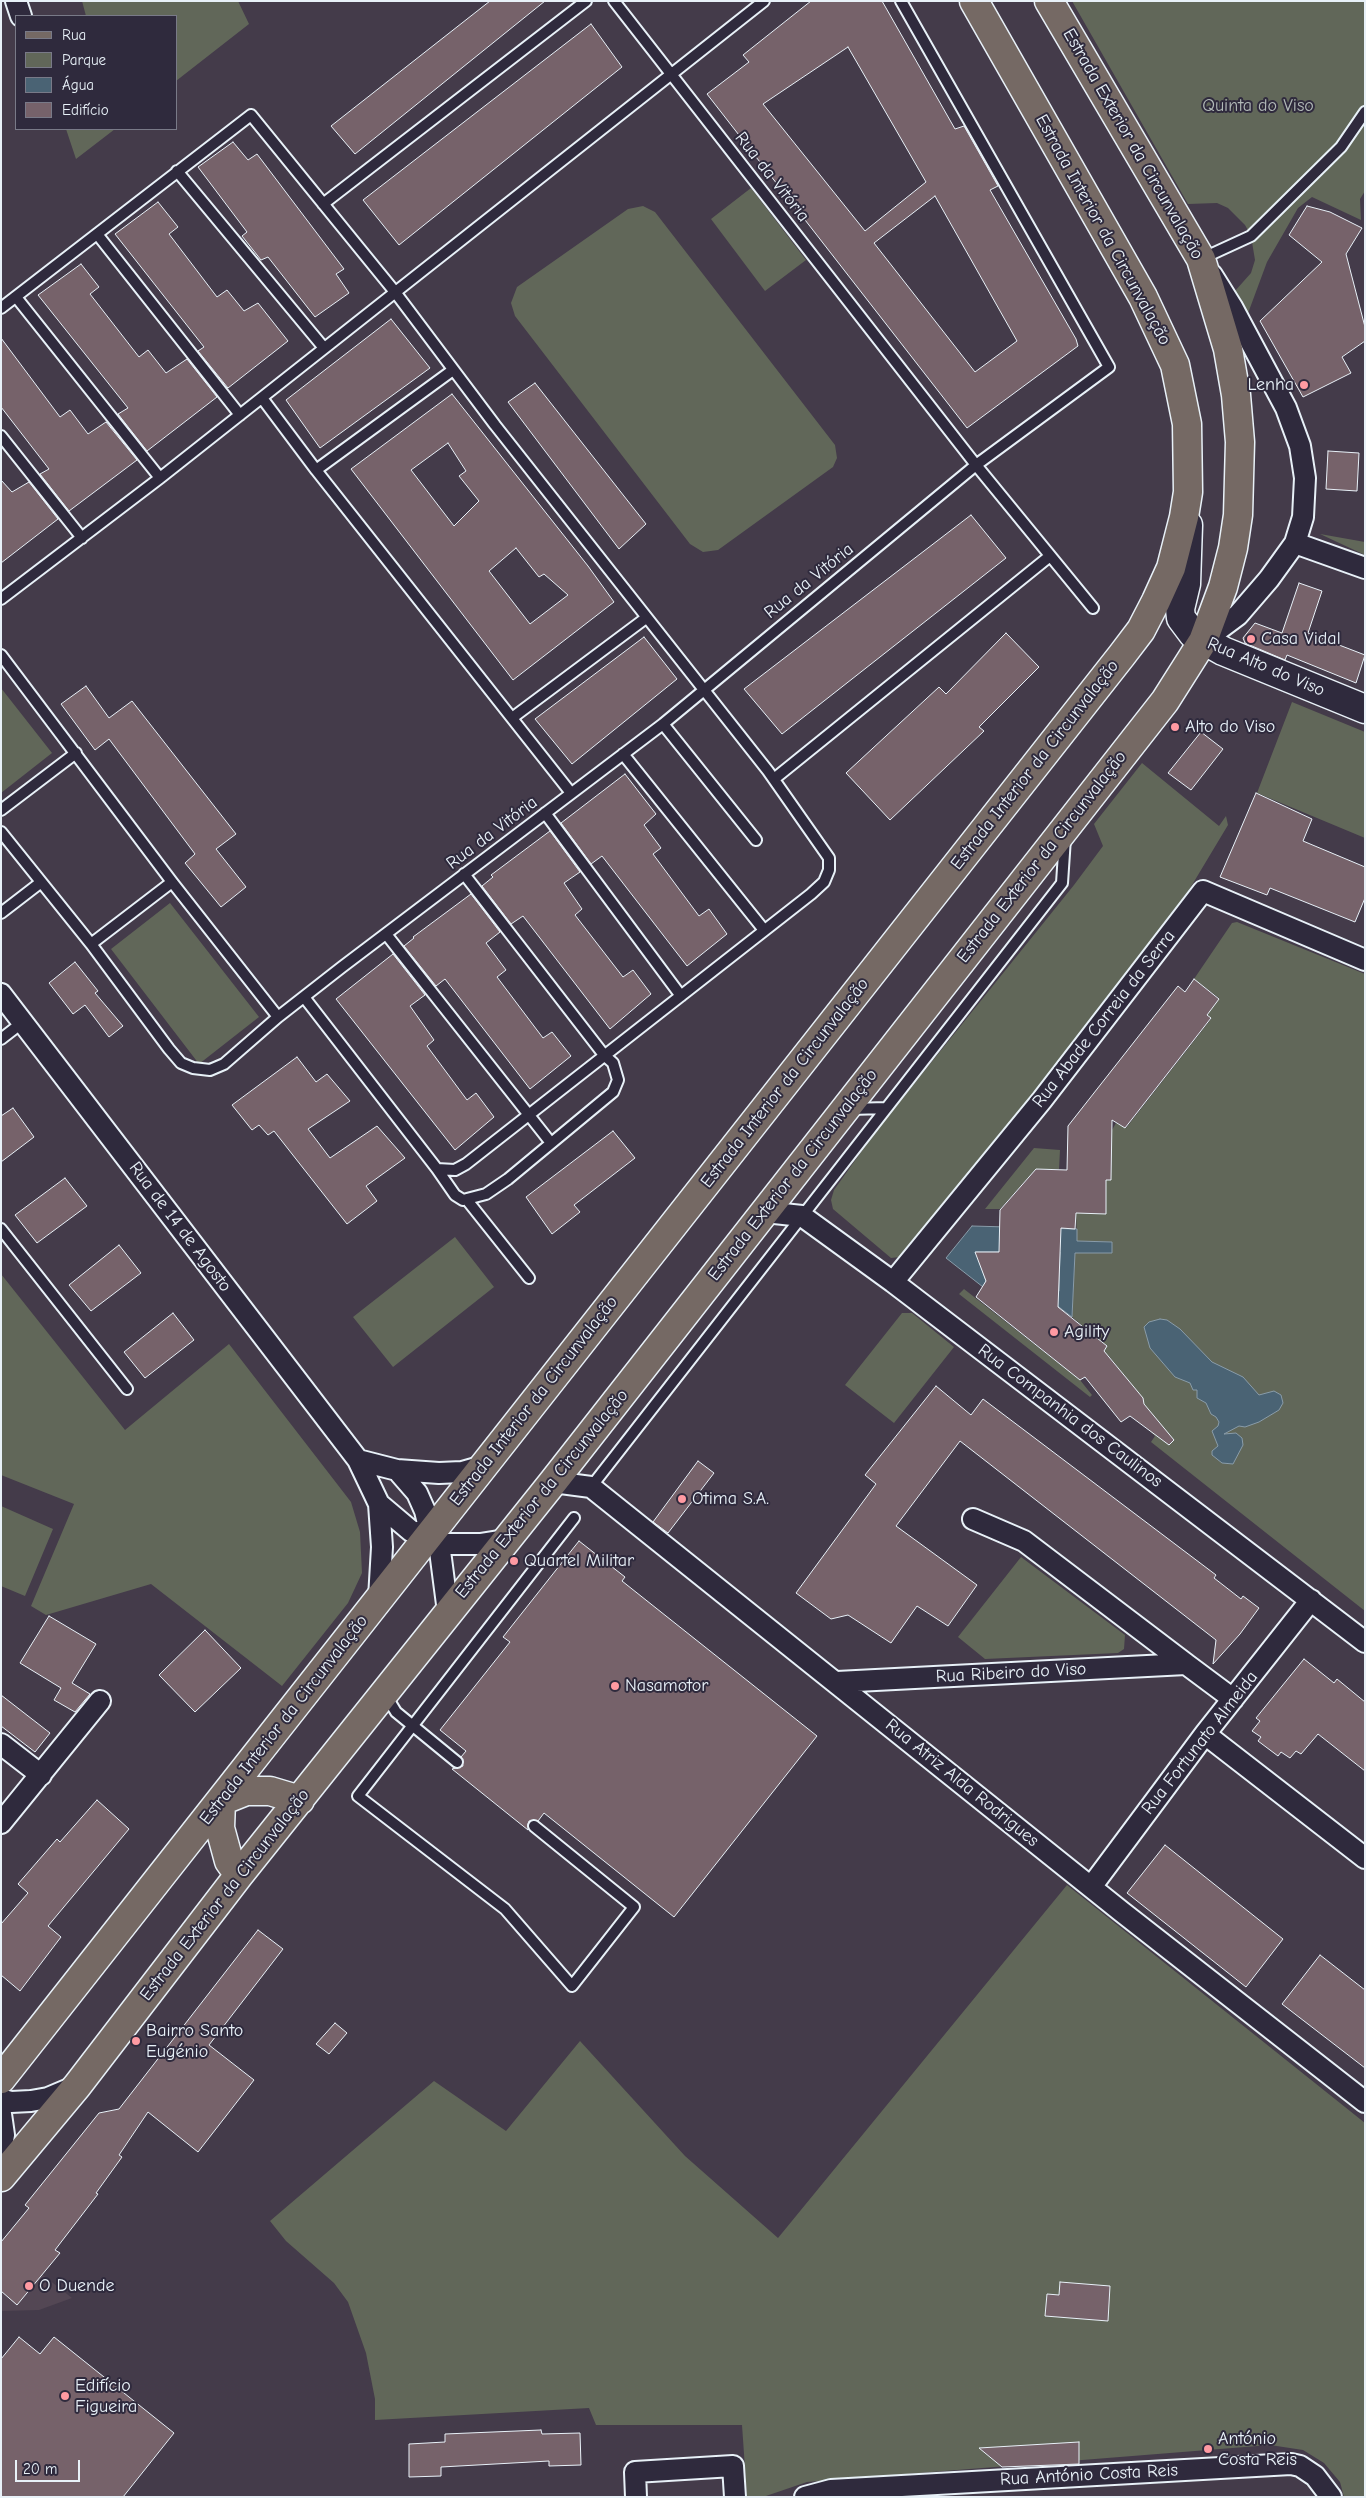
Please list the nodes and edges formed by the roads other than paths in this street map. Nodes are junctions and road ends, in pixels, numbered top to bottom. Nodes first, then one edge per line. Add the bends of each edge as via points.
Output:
1 (16, 1) edge
2 (586, 1) edge
3 (614, 1) edge
4 (764, 1) edge
5 (901, 1) edge
6 (974, 1) edge
7 (1049, 1) edge
8 (21, 15) edge
9 (671, 74) junction
10 (1365, 112) edge
11 (177, 171) junction
12 (324, 204) junction
13 (97, 234) junction
14 (1201, 259) junction
15 (396, 292) junction
16 (16, 297) junction
17 (1, 308) edge
18 (324, 348) junction
19 (454, 370) junction
20 (262, 398) junction
21 (240, 415) junction
22 (1, 436) edge
23 (976, 465) junction
24 (316, 470) junction
25 (160, 478) junction
26 (1188, 492) junction
27 (82, 538) junction
28 (1294, 543) junction
29 (1050, 556) junction
30 (1365, 568) edge
31 (2, 596) edge
32 (1093, 608) dead end
33 (646, 618) junction
34 (1203, 641) junction
35 (1, 656) edge
36 (703, 690) junction
37 (1365, 709) edge
38 (512, 718) junction
39 (663, 724) junction
40 (76, 753) junction
41 (622, 754) junction
42 (774, 779) junction
43 (571, 793) junction
44 (1, 810) edge
45 (545, 813) junction
46 (1065, 827) junction
47 (1, 832) edge
48 (756, 840) dead end
49 (464, 874) junction
50 (172, 882) junction
51 (40, 883) junction
52 (1, 913) edge
53 (764, 930) junction
54 (386, 934) junction
55 (91, 944) junction
56 (1365, 960) edge
57 (1, 994) edge
58 (681, 996) junction
59 (304, 997) junction
60 (278, 1017) junction
61 (23, 1022) junction
62 (1, 1039) edge
63 (604, 1056) junction
64 (886, 1108) junction
65 (844, 1109) junction
66 (528, 1115) junction
67 (551, 1143) junction
68 (437, 1169) junction
69 (467, 1200) junction
70 (765, 1212) junction
71 (802, 1216) junction
72 (1, 1229) edge
73 (529, 1278) dead end
74 (893, 1282) junction
75 (127, 1390) dead end
76 (358, 1460) junction
77 (483, 1466) junction
78 (398, 1470) junction
79 (553, 1482) junction
80 (591, 1487) junction
81 (379, 1504) junction
82 (574, 1518) dead end
83 (973, 1519) dead end
84 (431, 1536) junction
85 (505, 1540) junction
86 (379, 1598) junction
87 (1312, 1600) junction
88 (448, 1612) junction
89 (1365, 1642) edge
90 (1186, 1664) junction
91 (837, 1682) junction
92 (385, 1693) junction
93 (1233, 1700) junction
94 (100, 1702) dead end
95 (413, 1726) junction
96 (1205, 1734) junction
97 (1, 1744) edge
98 (457, 1762) dead end
99 (41, 1775) junction
100 (300, 1800) junction
101 (221, 1801) junction
102 (1, 1823) edge
103 (534, 1826) dead end
104 (1365, 1858) edge
105 (239, 1875) junction
106 (1091, 1887) junction
107 (1, 2080) edge
108 (77, 2086) junction
109 (1, 2099) edge
110 (1365, 2102) edge
111 (1, 2114) edge
112 (1, 2151) edge
113 (1, 2177) edge
114 (636, 2497) edge
115 (735, 2497) edge
116 (805, 2497) edge
117 (1331, 2497) edge

1 - 8 street
2 - 12 lane
3 - 9 lane, Rua da Vitória
4 - 9 lane
5 - 23 lane via 1109,367
6 - 26 main road, Estrada Interior da Circunvalação via 1161,331 1175,365 1184,402 1189,448
7 - 14 main road, Estrada Exterior da Circunvalação
9 - 15 lane
9 - 23 lane, Rua da Vitória
10 - 14 lane via 1341,147 1251,236
11 - 12 lane via 251,116
11 - 13 lane
11 - 18 lane
12 - 15 lane
13 - 16 lane
13 - 21 lane
14 - 28 street via 1270,375 1300,446 1305,478 1304,507
14 - 34 main road, Estrada Exterior da Circunvalação via 1228,349 1240,442 1238,515 1233,548
15 - 18 lane
15 - 19 lane
16 - 17 lane
16 - 25 lane
18 - 20 lane
19 - 24 lane
19 - 33 lane
20 - 21 lane
20 - 24 lane
21 - 25 lane
22 - 27 lane
23 - 29 lane
23 - 36 lane, Rua da Vitória
24 - 38 lane
25 - 27 lane
26 - 34 main road, Rua Alto do Viso via 1186,584 1180,609 1186,626
26 - 77 main road, Estrada Interior da Circunvalação via 1171,568 1136,636
27 - 31 lane
28 - 30 street
28 - 34 street via 1238,615
29 - 32 lane
29 - 42 lane
33 - 36 lane
33 - 38 lane
34 - 37 main road, Rua Alto do Viso
34 - 46 main road, Estrada Exterior da Circunvalação via 1165,701
35 - 40 lane
36 - 39 lane, Rua da Vitória
36 - 42 lane
38 - 43 lane
39 - 41 lane, Rua da Vitória
39 - 48 lane
40 - 44 lane
40 - 50 lane
41 - 43 lane, Rua da Vitória
41 - 53 lane
42 - 53 lane via 824,848 829,858 829,870 824,882
43 - 45 lane, Rua da Vitória
45 - 49 lane, Rua da Vitória
45 - 58 lane
46 - 64 lane via 1062,883
46 - 65 main road, Estrada Exterior da Circunvalação
47 - 51 lane
49 - 54 lane, Rua da Vitória
49 - 63 lane
50 - 55 lane
50 - 60 lane
51 - 52 lane
51 - 55 lane
53 - 58 lane
54 - 59 lane, Rua da Vitória
54 - 66 lane
55 - 60 lane, Rua da Vitória via 168,1050 181,1063 193,1068 210,1070 224,1064
56 - 74 street, Rua Abade Correia da Serra via 1203,891 1042,1100
57 - 61 street, Rua de 14 de Agosto
58 - 63 lane
59 - 60 lane, Rua da Vitória
59 - 68 lane
61 - 62 lane
61 - 76 street, Rua de 14 de Agosto
63 - 66 lane
63 - 67 lane via 613,1062 617,1071 618,1080 613,1092
64 - 65 lane
64 - 71 lane
65 - 70 main road, Estrada Exterior da Circunvalação
66 - 67 lane
66 - 68 lane via 461,1167
67 - 69 lane via 493,1189
68 - 69 lane via 455,1196
69 - 73 lane
70 - 71 street, Rua Companhia dos Caulinos
70 - 79 main road, Estrada Exterior da Circunvalação
71 - 74 street, Rua Companhia dos Caulinos
71 - 80 lane
72 - 75 lane
74 - 87 street, Rua Companhia dos Caulinos
76 - 78 street
76 - 81 street, Rua de 14 de Agosto
77 - 78 street via 462,1472
77 - 84 main road, Estrada Interior da Circunvalação
78 - 84 street via 426,1511
79 - 80 street
79 - 85 main road, Estrada Exterior da Circunvalação
80 - 91 street, Rua Atriz Alda Rodrigues
81 - 84 street, Rua de 14 de Agosto via 411,1531
81 - 86 street, Rua de 14 de Agosto via 382,1547
82 - 95 lane
83 - 90 street via 1024,1541
84 - 85 street, Rua de 14 de Agosto via 444,1544 454,1545
84 - 86 main road, Estrada Interior da Circunvalação
84 - 88 street, Estrada Exterior da Circunvalação via 440,1551
85 - 88 main road, Estrada Exterior da Circunvalação
86 - 101 main road, Estrada Interior da Circunvalação
87 - 89 street, Rua Companhia dos Caulinos
87 - 93 street, Rua Fortunato Almeida
88 - 92 main road, Estrada Exterior da Circunvalação
90 - 91 street, Rua Ribeiro do Viso
90 - 93 street
91 - 106 street, Rua Atriz Alda Rodrigues
92 - 95 lane via 396,1712
92 - 100 main road, Estrada Exterior da Circunvalação
93 - 96 street, Rua Fortunato Almeida
94 - 99 street
95 - 98 lane
95 - 103 lane via 358,1796 505,1909 572,1986 634,1907
96 - 104 street
96 - 106 street, Rua Fortunato Almeida
97 - 99 street
99 - 102 street
100 - 101 main road via 270,1791 246,1791
100 - 105 main road, Estrada Exterior da Circunvalação
101 - 105 main road via 222,1837 229,1862
101 - 107 main road, Estrada Interior da Circunvalação
105 - 108 main road, Estrada Exterior da Circunvalação
106 - 110 street, Rua Atriz Alda Rodrigues
108 - 109 street via 31,2101
108 - 113 main road, Estrada Exterior da Circunvalação
111 - 112 street via 4,2135
114 - 115 street via 635,2472 733,2466
116 - 117 street, Rua António Costa Reis via 831,2490 1291,2464 1315,2476

